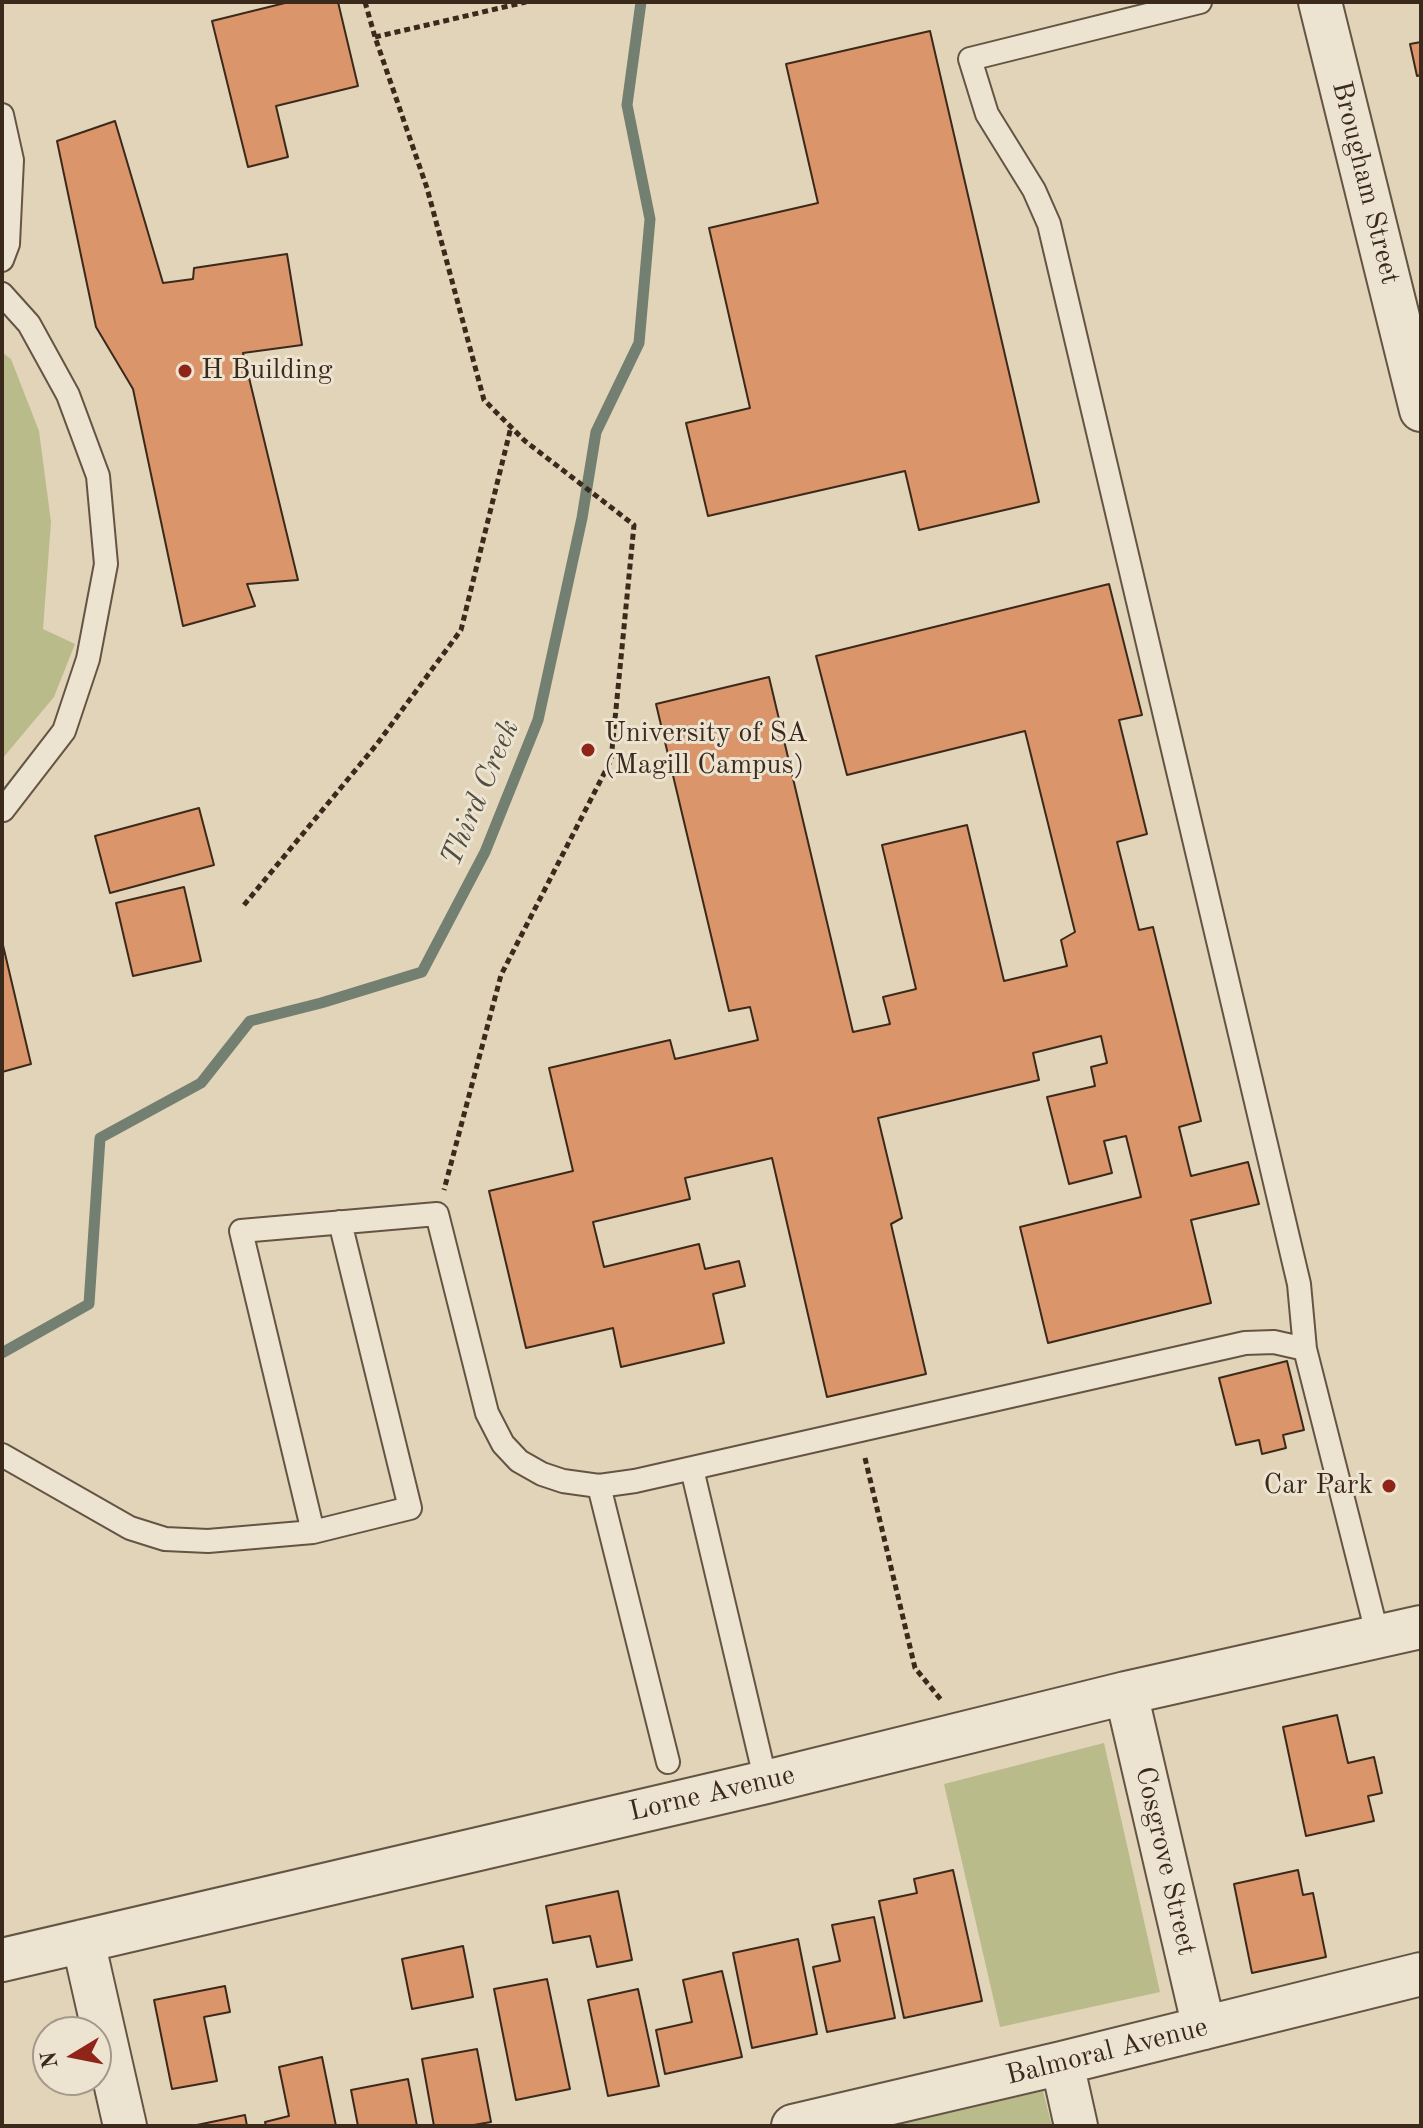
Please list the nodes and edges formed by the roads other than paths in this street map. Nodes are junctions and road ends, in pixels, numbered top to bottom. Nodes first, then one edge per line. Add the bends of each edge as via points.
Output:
1 (1200, 2) edge
2 (1320, 2) edge
3 (2, 115) edge
4 (2, 260) edge
5 (2, 294) edge
6 (1421, 410) edge
7 (3, 810) edge
8 (340, 1222) junction
9 (1305, 1349) junction
10 (2, 1455) edge
11 (692, 1469) junction
12 (599, 1486) junction
13 (313, 1532) junction
14 (1421, 1627) edge
15 (1378, 1637) junction
16 (1126, 1693) junction
17 (668, 1762) dead end
18 (766, 1782) junction
19 (83, 1941) junction
20 (2, 1960) edge
21 (1421, 1974) edge
22 (1204, 2028) junction
23 (1062, 2063) junction
24 (125, 2126) edge
25 (793, 2126) edge
26 (1076, 2126) edge

1 - 9 lane via 970,59 987,114 1049,224 1299,1284
2 - 6 street, Brougham Street
3 - 4 lane via 12,160 8,244
5 - 7 lane via 29,324 68,395 98,476 106,564 88,659 64,731
8 - 12 lane via 437,1214 487,1413 503,1444 542,1474
8 - 13 lane via 410,1508
8 - 13 lane via 241,1231
9 - 11 lane via 1245,1343
9 - 11 lane via 1284,1332 1227,1336
9 - 15 lane
10 - 13 lane via 130,1528 165,1539 208,1541
11 - 12 lane
11 - 18 lane
12 - 17 lane
14 - 15 street, Lorne Avenue
15 - 16 street, Lorne Avenue
16 - 18 street, Lorne Avenue
16 - 22 street, Cosgrove Street
18 - 19 street, Lorne Avenue
19 - 20 street, Lorne Avenue
19 - 24 street
21 - 22 street, Balmoral Avenue
22 - 23 street, Balmoral Avenue
23 - 25 street, Balmoral Avenue
23 - 26 street

